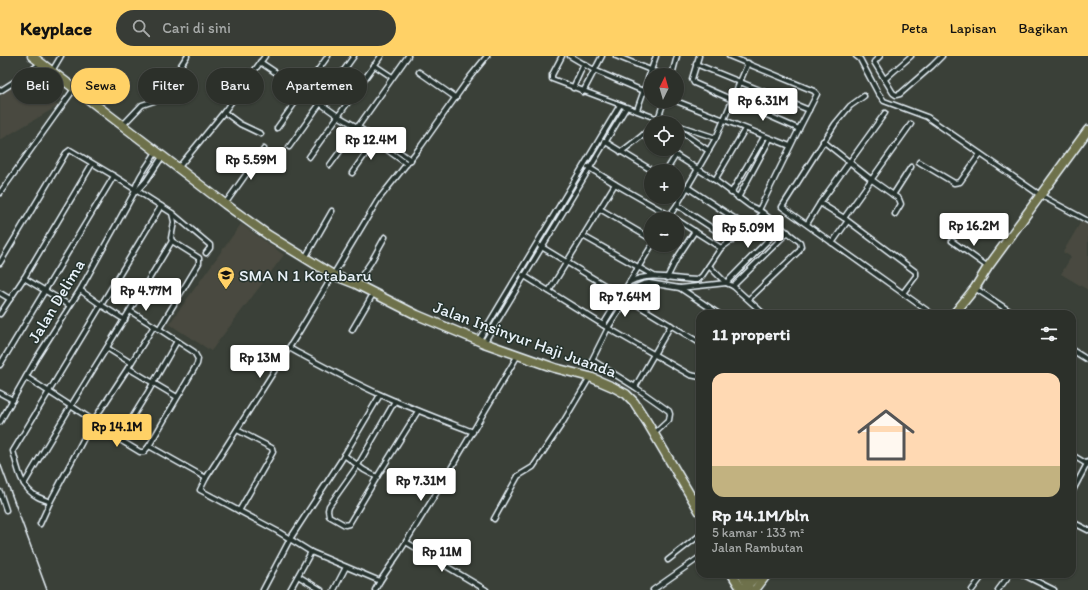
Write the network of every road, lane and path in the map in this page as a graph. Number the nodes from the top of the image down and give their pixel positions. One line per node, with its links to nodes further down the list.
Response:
1 (32, 56): 22 (highway, Jalan Insinyur Haji Juanda)
2 (62, 56): 29 (street)
3 (187, 56): 66 (street)
4 (264, 56): 23 (street)
5 (328, 56): 30 (street)
6 (354, 56): 31 (street)
7 (381, 56): 27 (street)
8 (408, 56): 38 (street)
9 (487, 56): 49 (street)
10 (562, 56): 43 (street)
11 (570, 56): 25 (street)
12 (602, 56): 36 (street)
13 (616, 56): 32 (street)
14 (656, 56): 33 (street)
15 (677, 56): 34 (street)
16 (699, 56): 26 (street)
17 (729, 56): 24 (street)
18 (856, 56): 89 (street)
19 (880, 56): 39 (street)
20 (911, 56): 39 (street)
21 (942, 56): 39 (street)
22 (41, 62): 28 (highway, Jalan Insinyur Haji Juanda); 44 (street)
23 (260, 62): 35 (street); 60 (street)
24 (748, 63): 41 (street); 59 (street)
25 (584, 64): 36 (street); 43 (street)
26 (696, 64): 41 (street); 50 (street)
27 (374, 65): 38 (street); 62 (street)
28 (48, 68)
29 (54, 68)
30 (319, 68)
31 (345, 68)
32 (645, 68)
33 (653, 68)
34 (674, 68)
35 (272, 70)
36 (594, 70): 45 (street); 46 (street)
37 (419, 72): 49 (street)
38 (392, 77): 68 (street)
39 (885, 79)
40 (63, 80): 42 (highway, Jalan Insinyur Haji Juanda)
41 (741, 81): 50 (street); 59 (street)
42 (71, 87)
43 (573, 88): 46 (street)
44 (0, 91)
45 (643, 91): 58 (street)
46 (583, 92): 56 (street)
47 (71, 93): 111 (street)
48 (864, 96): 81 (street)
49 (456, 98): 92 (street)
50 (733, 101): 64 (street); 71 (street)
51 (93, 104): 66 (highway, Jalan Insinyur Haji Juanda)
52 (294, 104): 67 (street)
53 (319, 104): 84 (street)
54 (321, 104): 62 (street)
55 (684, 104): 64 (street)
56 (620, 105): 57 (street); 79 (street)
57 (626, 108): 58 (street); 82 (street)
58 (637, 110): 63 (street)
59 (809, 110): 71 (street)
60 (224, 112): 73 (street); 102 (street)
61 (885, 113): 93 (street)
62 (338, 116): 68 (street); 91 (street)
63 (647, 116)
64 (725, 120): 70 (street); 77 (street)
65 (911, 124): 107 (street)
66 (122, 126): 88 (highway, Jalan Insinyur Haji Juanda)
67 (277, 128)
68 (357, 128): 78 (street); 98 (street)
69 (684, 128): 77 (street)
70 (746, 129): 76 (street); 106 (street)
71 (799, 129): 83 (street)
72 (1088, 130): 114 (highway)
73 (261, 134)
74 (684, 134): 86 (street)
75 (643, 135): 87 (street)
76 (764, 137): 80 (street); 112 (street)
77 (716, 138): 86 (street)
78 (377, 139): 92 (street); 96 (street); 104 (street)
79 (600, 139): 82 (street); 97 (street)
80 (770, 140): 83 (street); 115 (street)
81 (823, 141): 93 (street); 133 (street)
82 (605, 142): 87 (street); 101 (street)
83 (790, 146): 123 (street)
84 (289, 148)
85 (264, 149): 118 (street)
86 (709, 150): 103 (street)
87 (621, 152): 99 (street)
88 (159, 154): 102 (highway, Jalan Insinyur Haji Juanda); 110 (street, Jalan Delima); 110 (street, Jalan Delima)
89 (980, 154): 94 (street); 114 (street)
90 (678, 156): 103 (street)
91 (308, 157)
92 (411, 160): 96 (street)
93 (850, 162): 107 (street); 117 (street)
94 (919, 162)
95 (92, 164): 105 (street); 152 (street); 160 (street)
96 (407, 164): 157 (street)
97 (585, 164): 101 (street); 145 (street)
98 (330, 166)
99 (644, 166)
100 (911, 166): 113 (street)
101 (589, 167): 108 (street); 146 (street)
102 (178, 168): 118 (highway, Jalan Insinyur Haji Juanda)
103 (698, 169): 106 (street); 109 (street)
104 (352, 173)
105 (114, 176): 110 (street); 168 (street)
106 (714, 180): 112 (street)
107 (872, 180): 113 (street); 130 (street)
108 (614, 184): 116 (street); 122 (street)
109 (687, 187): 120 (street); 135 (street)
110 (136, 191): 121 (street); 169 (street, Jalan Delima)
111 (0, 193)
112 (731, 193): 115 (street)
113 (893, 194): 129 (street)
114 (1040, 195): 131 (street); 154 (highway)
115 (738, 198): 123 (street)
116 (644, 200)
117 (820, 203): 130 (street); 133 (street)
118 (226, 204): 150 (highway, Jalan Insinyur Haji Juanda)
119 (651, 204): 125 (street)
120 (677, 205): 126 (street); 142 (street)
121 (161, 206): 127 (street); 179 (street)
122 (600, 209): 138 (street); 139 (street)
123 (759, 210): 128 (street)
124 (332, 211): 150 (street)
125 (661, 212)
126 (672, 212)
127 (172, 213): 141 (street); 149 (street)
128 (763, 213): 134 (street); 135 (street)
129 (895, 214)
130 (845, 220): 144 (street); 172 (street)
131 (1088, 221)
132 (684, 224): 136 (street)
133 (807, 224): 144 (street)
134 (781, 226): 137 (street); 163 (street)
135 (749, 228): 142 (street)
136 (695, 232): 147 (street); 161 (street)
137 (788, 232): 165 (street); 177 (street)
138 (644, 235)
139 (583, 236): 151 (street); 155 (street)
140 (385, 237): 164 (street)
141 (172, 241): 185 (street); 192 (street)
142 (732, 241): 147 (street)
143 (952, 241): 154 (street)
144 (832, 243): 172 (street)
145 (537, 244): 146 (street); 156 (street)
146 (542, 247): 151 (street); 158 (street)
147 (722, 248): 153 (street)
148 (648, 252): 155 (street)
149 (206, 253)
150 (305, 258): 157 (highway, Jalan Insinyur Haji Juanda)
151 (567, 262): 170 (street); 174 (street)
152 (0, 263)
153 (709, 266): 161 (street); 163 (street)
154 (988, 266): 167 (highway)
155 (639, 268): 159 (street); 162 (street)
156 (519, 272): 158 (street); 196 (street)
157 (333, 275): 164 (highway, Jalan Insinyur Haji Juanda); 198 (street)
158 (524, 276): 170 (street); 196 (street)
159 (655, 277): 161 (street); 162 (street)
160 (24, 278): 168 (street); 175 (street)
161 (667, 278)
162 (630, 282): 174 (street)
163 (726, 283): 165 (street); 166 (street)
164 (356, 284): 173 (highway, Jalan Insinyur Haji Juanda)
165 (733, 286): 177 (street)
166 (680, 288): 176 (street); 180 (street)
167 (975, 288): 183 (highway); 184 (street)
168 (45, 290): 178 (street); 204 (street)
169 (80, 290): 178 (street, Jalan Delima); 179 (street)
170 (549, 291): 188 (street)
171 (0, 293): 175 (street)
172 (903, 293): 182 (street)
173 (373, 294): 193 (street); 196 (highway, Jalan Insinyur Haji Juanda)
174 (622, 296): 176 (street); 188 (street)
175 (10, 299): 186 (street)
176 (627, 299): 189 (street); 191 (street)
177 (749, 299): 181 (street)
178 (69, 305): 207 (street, Jalan Delima)
179 (101, 305): 187 (street); 211 (street)
180 (713, 310)
181 (760, 310)
182 (926, 310)
183 (957, 310)
184 (1008, 310)
185 (130, 312): 187 (street); 190 (street)
186 (0, 314)
187 (125, 320): 197 (street)
188 (603, 324): 191 (street)
189 (671, 325): 195 (street); 200 (street)
190 (154, 326): 192 (street); 203 (street)
191 (608, 328): 200 (street); 210 (street)
192 (159, 329): 194 (street)
193 (352, 330)
194 (177, 341): 209 (street); 214 (street)
195 (696, 341)
196 (481, 342): 201 (highway, Jalan Insinyur Haji Juanda)
197 (107, 348): 203 (street); 217 (street)
198 (289, 348): 213 (street); 221 (street)
199 (1076, 352): 202 (street)
200 (654, 355): 206 (street); 210 (street)
201 (518, 356): 208 (highway, Jalan Insinyur Haji Juanda); 222 (street)
202 (1088, 360)
203 (132, 363): 205 (street)
204 (0, 365)
205 (128, 368): 209 (street); 220 (street)
206 (696, 376)
207 (26, 377): 211 (street); 215 (street, Jalan Delima)
208 (590, 377): 223 (highway, Jalan Insinyur Haji Juanda); 239 (street)
209 (153, 383): 214 (street); 224 (street)
210 (635, 387): 223 (street)
211 (48, 392): 217 (street); 232 (street)
212 (0, 393): 215 (street)
213 (380, 395): 216 (street); 226 (street)
214 (177, 397): 225 (street)
215 (13, 400): 219 (street, Jalan Delima)
216 (395, 401): 218 (street); 229 (street)
217 (71, 405): 220 (street); 232 (street)
218 (418, 411): 222 (street); 230 (street)
219 (0, 422)
220 (93, 422): 224 (street); 235 (street)
221 (237, 430): 231 (street); 238 (street)
222 (473, 432): 245 (street)
223 (654, 434): 236 (highway, Jalan Insinyur Haji Juanda)
224 (119, 438): 225 (street)
225 (149, 446): 231 (street)
226 (344, 455): 229 (street); 244 (street)
227 (1076, 457): 228 (street)
228 (1087, 463): 233 (street)
229 (358, 465): 230 (street); 230 (street)
230 (377, 477)
231 (206, 478): 238 (street)
232 (24, 484): 235 (street)
233 (1076, 484)
234 (0, 492): 237 (street)
235 (50, 502): 240 (street)
236 (696, 504)
237 (6, 510)
238 (239, 511): 244 (street)
239 (494, 519)
240 (40, 524)
241 (1076, 524): 242 (street)
242 (1088, 530)
243 (696, 538): 247 (street)
244 (290, 539): 246 (street); 261 (street)
245 (406, 542): 259 (street); 266 (street)
246 (311, 552): 249 (street); 250 (street)
247 (668, 560)
248 (696, 560): 267 (street)
249 (346, 568): 259 (street); 264 (street)
250 (298, 576): 262 (street); 263 (street)
251 (735, 578): 260 (highway)
252 (743, 578): 260 (highway)
253 (758, 578): 260 (highway)
254 (761, 578): 268 (highway)
255 (762, 578): 269 (highway)
256 (981, 578): 270 (street)
257 (1007, 578): 271 (street)
258 (1030, 578): 272 (street)
259 (380, 581): 265 (street)
260 (745, 589)
261 (263, 590)
262 (290, 590)
263 (321, 590)
264 (334, 590)
265 (375, 590)
266 (486, 590)
267 (653, 590)
268 (755, 590)
269 (763, 590)
270 (972, 590)
271 (998, 590)
272 (1054, 590)

